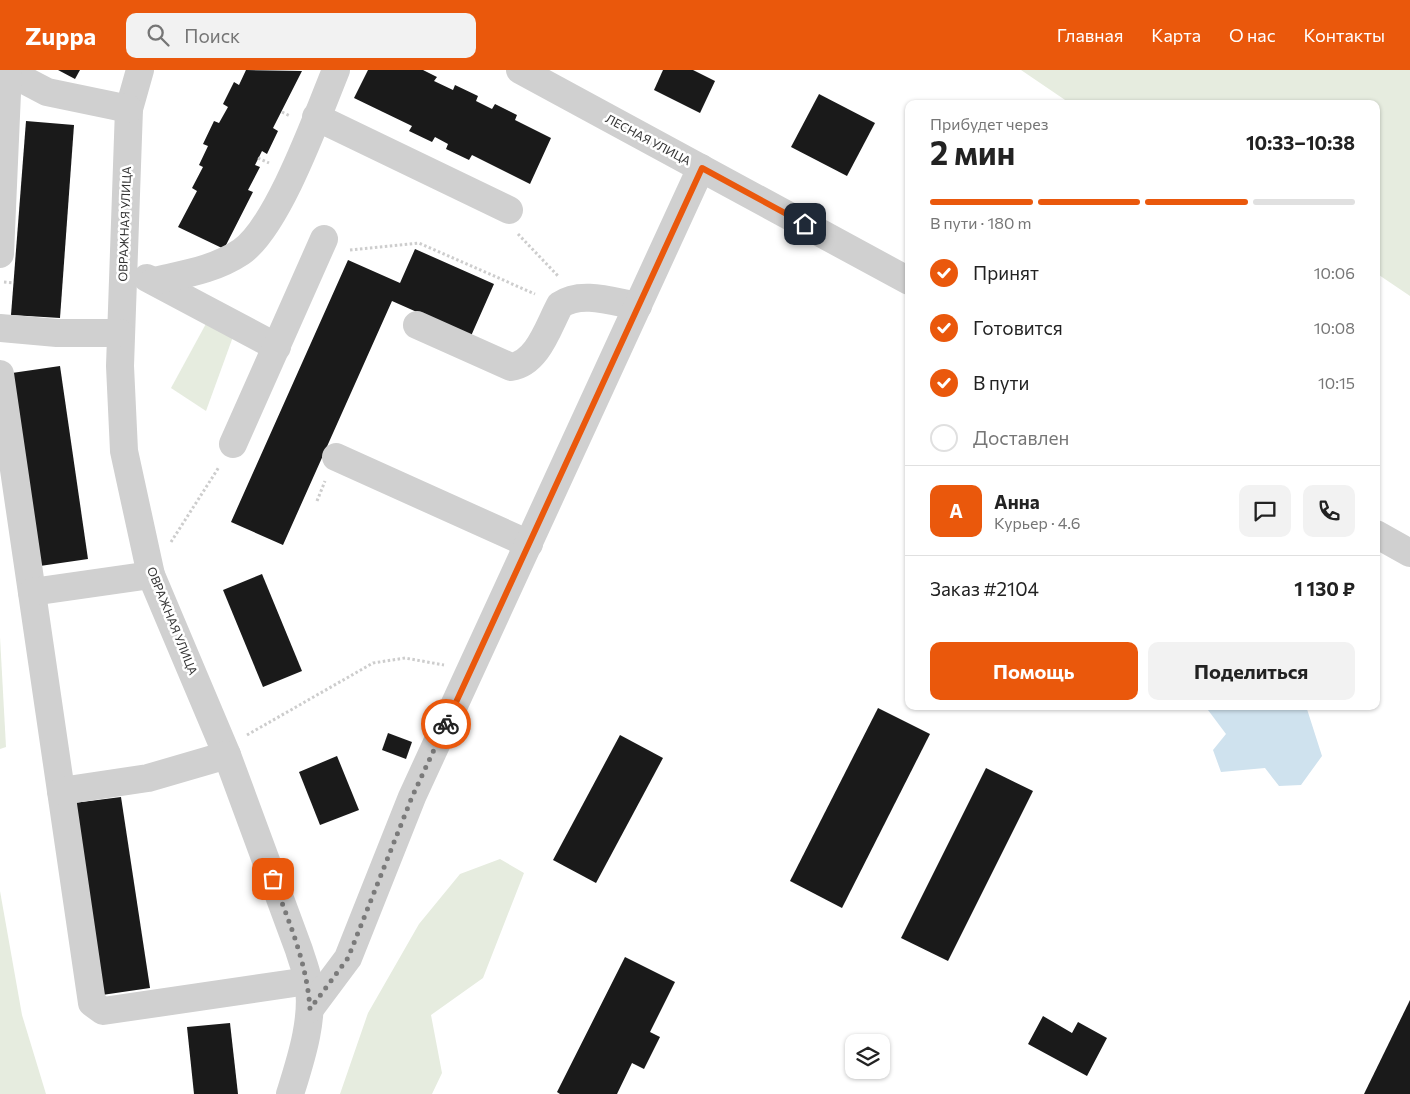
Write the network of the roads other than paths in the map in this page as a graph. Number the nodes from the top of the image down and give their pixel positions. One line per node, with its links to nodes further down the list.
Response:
1 (140, 70): 5 (street, ОВРАЖНАЯ УЛИЦА)
2 (336, 70): 6 (street)
3 (520, 70): 7 (street, ЛЕСНАЯ УЛИЦА)
4 (9, 71): 5 (street); 10 (street)
5 (129, 109): 11 (street, ОВРАЖНАЯ УЛИЦА)
6 (316, 117): 8 (street); 13 (street)
7 (702, 168): 12 (street, ЛЕСНАЯ УЛИЦА); 14 (street)
8 (509, 210)
9 (333, 245): 18 (street)
10 (0, 254)
11 (124, 265): 13 (street); 17 (street, ОВРАЖНАЯ УЛИЦА)
12 (905, 279)
13 (154, 281): 18 (street)
14 (638, 306): 15 (street); 23 (street)
15 (417, 325)
16 (0, 328): 17 (street)
17 (120, 333): 25 (street, ОВРАЖНАЯ УЛИЦА)
18 (277, 347): 20 (street)
19 (0, 374): 26 (street)
20 (233, 444)
21 (336, 457): 23 (street)
22 (1380, 536): 24 (street)
23 (529, 544): 30 (street)
24 (1410, 553)
25 (151, 574): 26 (street); 27 (street, ОВРАЖНАЯ УЛИЦА)
26 (32, 592): 28 (street)
27 (227, 755): 28 (street); 29 (street, ОВРАЖНАЯ УЛИЦА)
28 (61, 791): 29 (street)
29 (308, 981): 30 (street, ОВРАЖНАЯ УЛИЦА)
30 (310, 1009): 31 (street, ОВРАЖНАЯ УЛИЦА)
31 (290, 1094)

